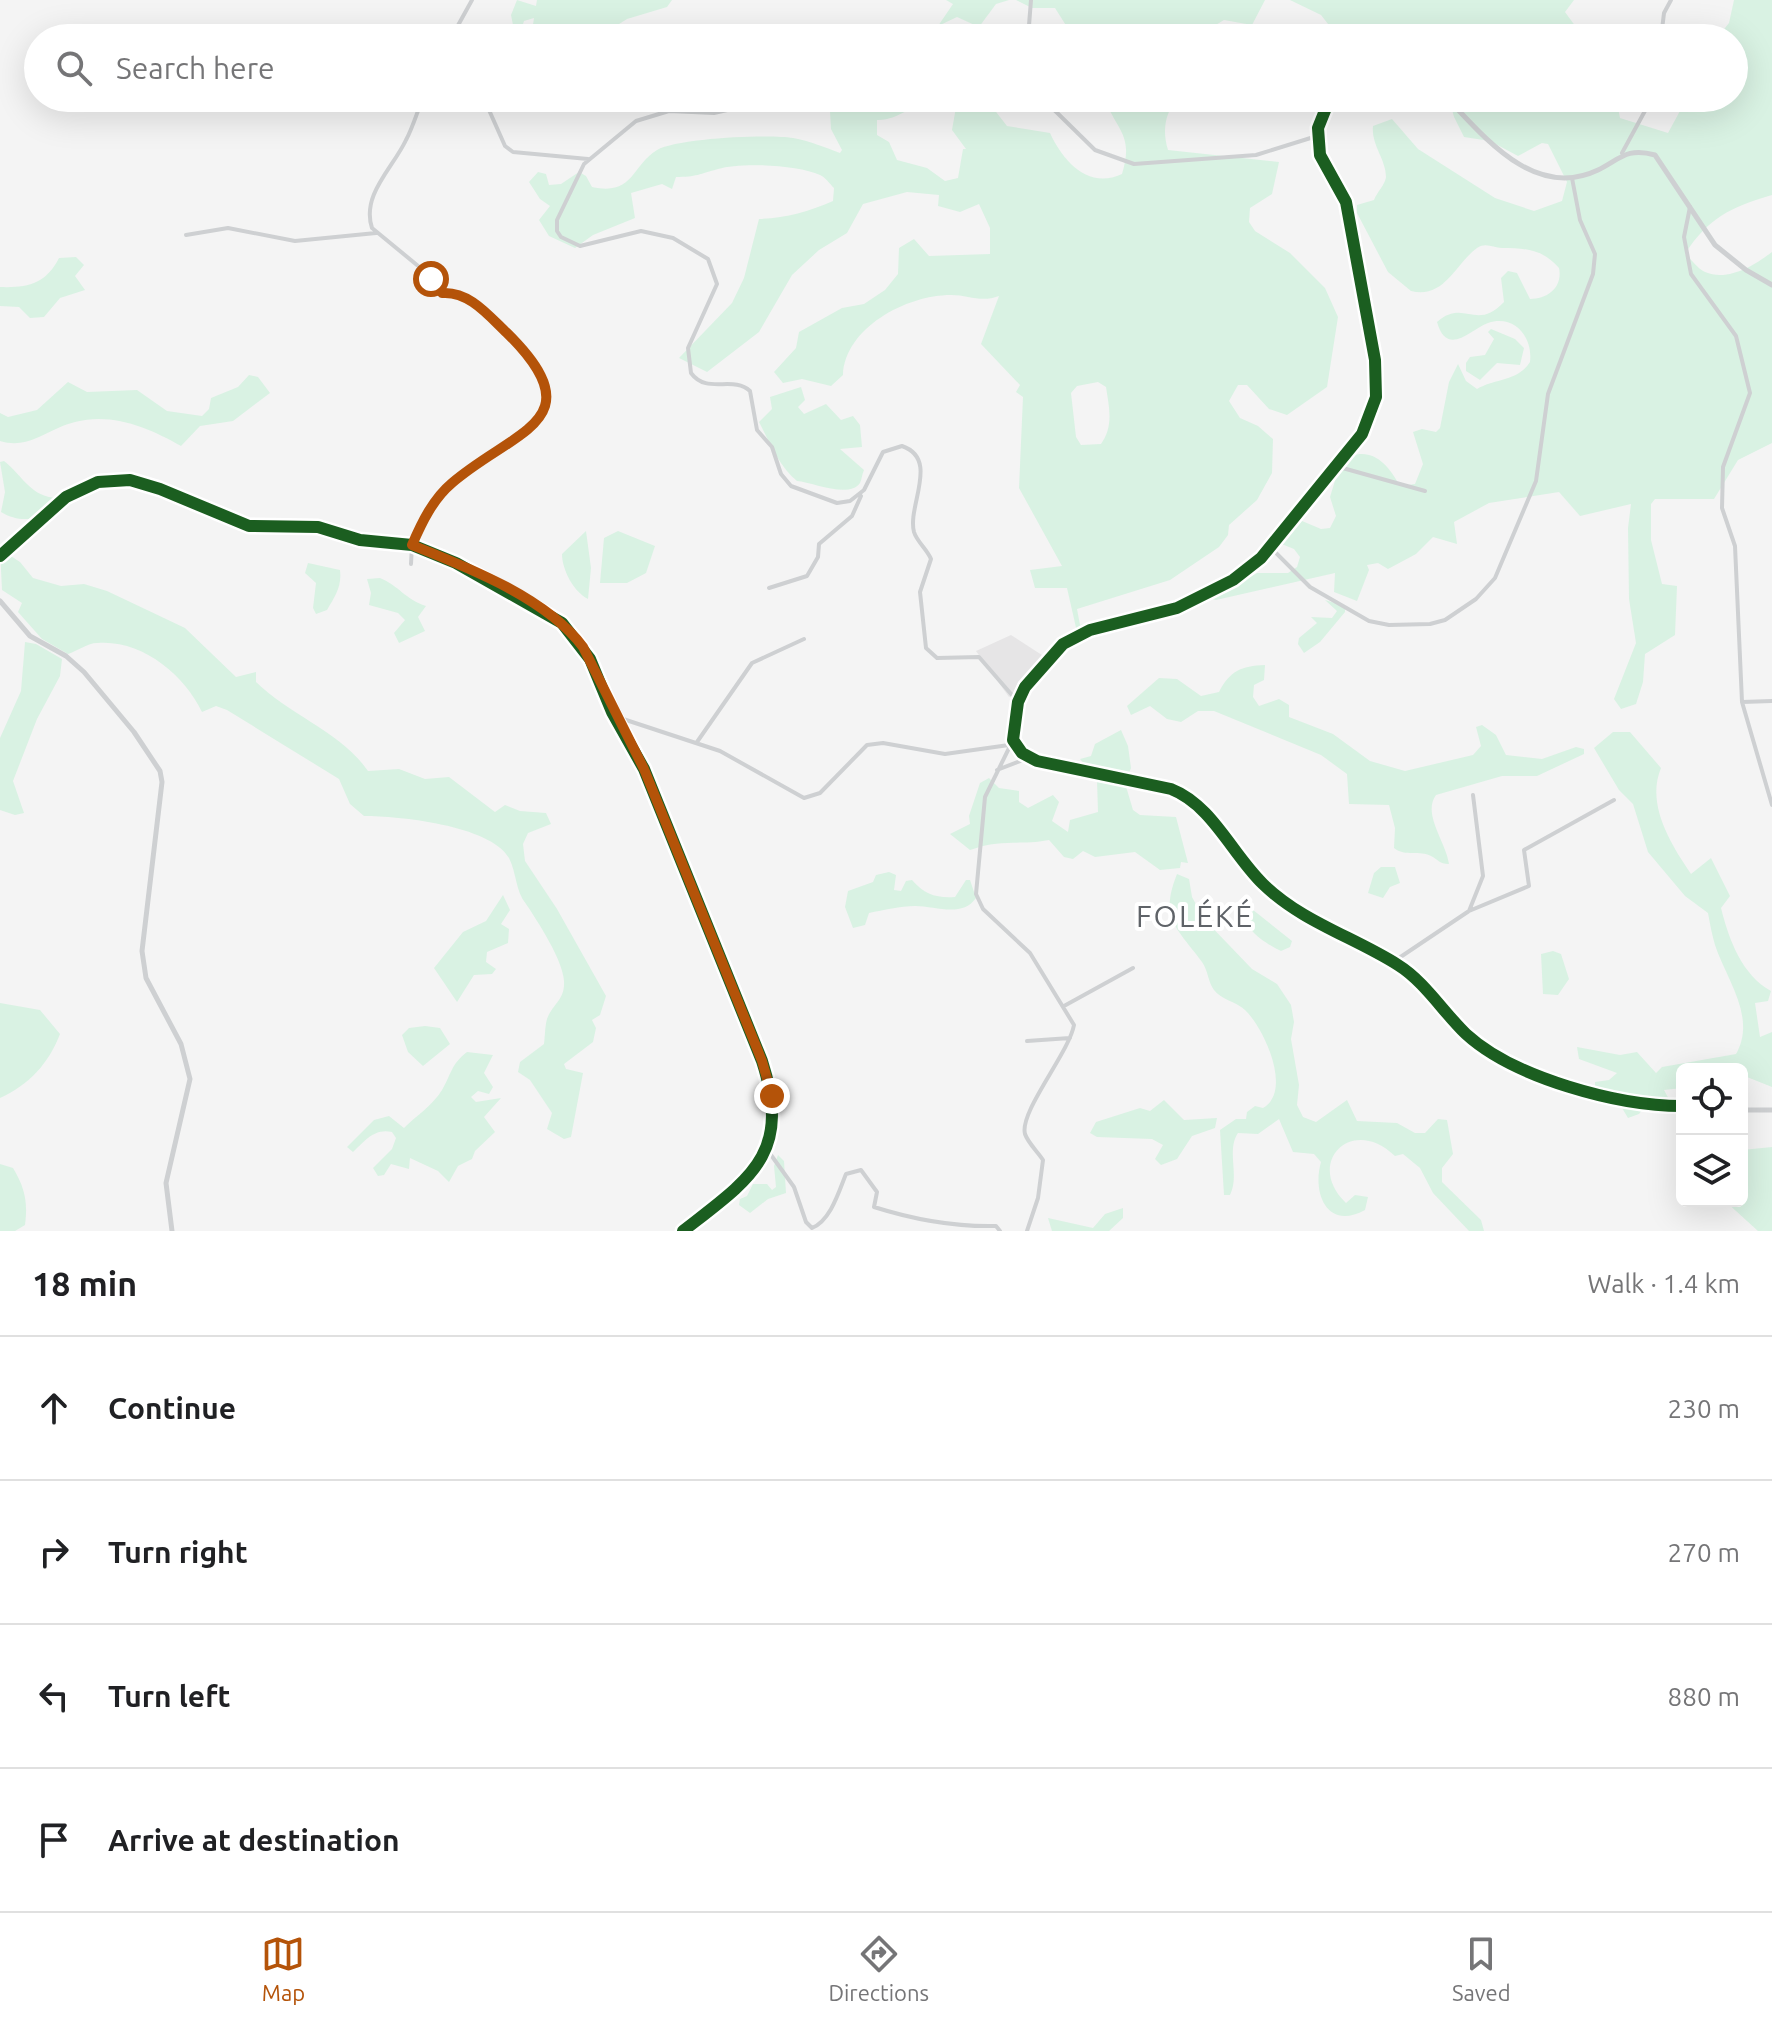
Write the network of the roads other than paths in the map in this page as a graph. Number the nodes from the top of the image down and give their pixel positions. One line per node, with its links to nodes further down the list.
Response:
1 (472, 0): 4 (street)
2 (1031, 0): 5 (street)
3 (1671, 0): 6 (street)
4 (459, 24)
5 (1029, 24)
6 (1663, 24)
7 (418, 112): 21 (street)
8 (490, 112): 16 (street)
9 (666, 112): 17 (street)
10 (1056, 112): 14 (street)
11 (1322, 112): 14 (street)
12 (1461, 112): 19 (street)
13 (1644, 112): 15 (street)
14 (1317, 136): 24 (street)
15 (1622, 153): 19 (street); 20 (street)
16 (573, 159): 17 (street); 18 (street)
17 (588, 159): 18 (street)
18 (580, 170): 25 (street)
19 (1572, 178): 28 (street)
20 (1690, 205): 23 (street); 36 (street)
21 (376, 233): 22 (street); 27 (street)
22 (186, 235)
23 (1772, 285)
24 (1339, 467): 26 (street); 28 (street)
25 (864, 490): 31 (street); 35 (street)
26 (1425, 491)
27 (412, 545): 29 (street); 30 (street); 37 (street)
28 (1270, 547): 35 (street)
29 (0, 556)
30 (411, 564)
31 (769, 588)
32 (0, 601): 55 (street)
33 (804, 639): 38 (street)
34 (1772, 701): 36 (street)
35 (1018, 702): 39 (street)
36 (1742, 702): 44 (street)
37 (615, 716): 38 (street); 54 (street)
38 (697, 742): 39 (street)
39 (1011, 743): 40 (street); 41 (street)
40 (1028, 758): 41 (street); 46 (street)
41 (995, 771): 48 (street)
42 (1473, 795): 45 (street)
43 (1614, 800): 45 (street)
44 (1772, 805)
45 (1469, 911): 46 (street)
46 (1393, 962): 51 (street)
47 (1133, 968): 48 (street)
48 (1064, 1006): 49 (street)
49 (1070, 1038): 50 (street); 58 (street)
50 (1027, 1041)
51 (1676, 1105)
52 (1748, 1110): 53 (street)
53 (1772, 1110)
54 (766, 1148): 56 (street); 57 (street)
55 (172, 1231)
56 (683, 1231)
57 (1000, 1231)
58 (1027, 1231)

